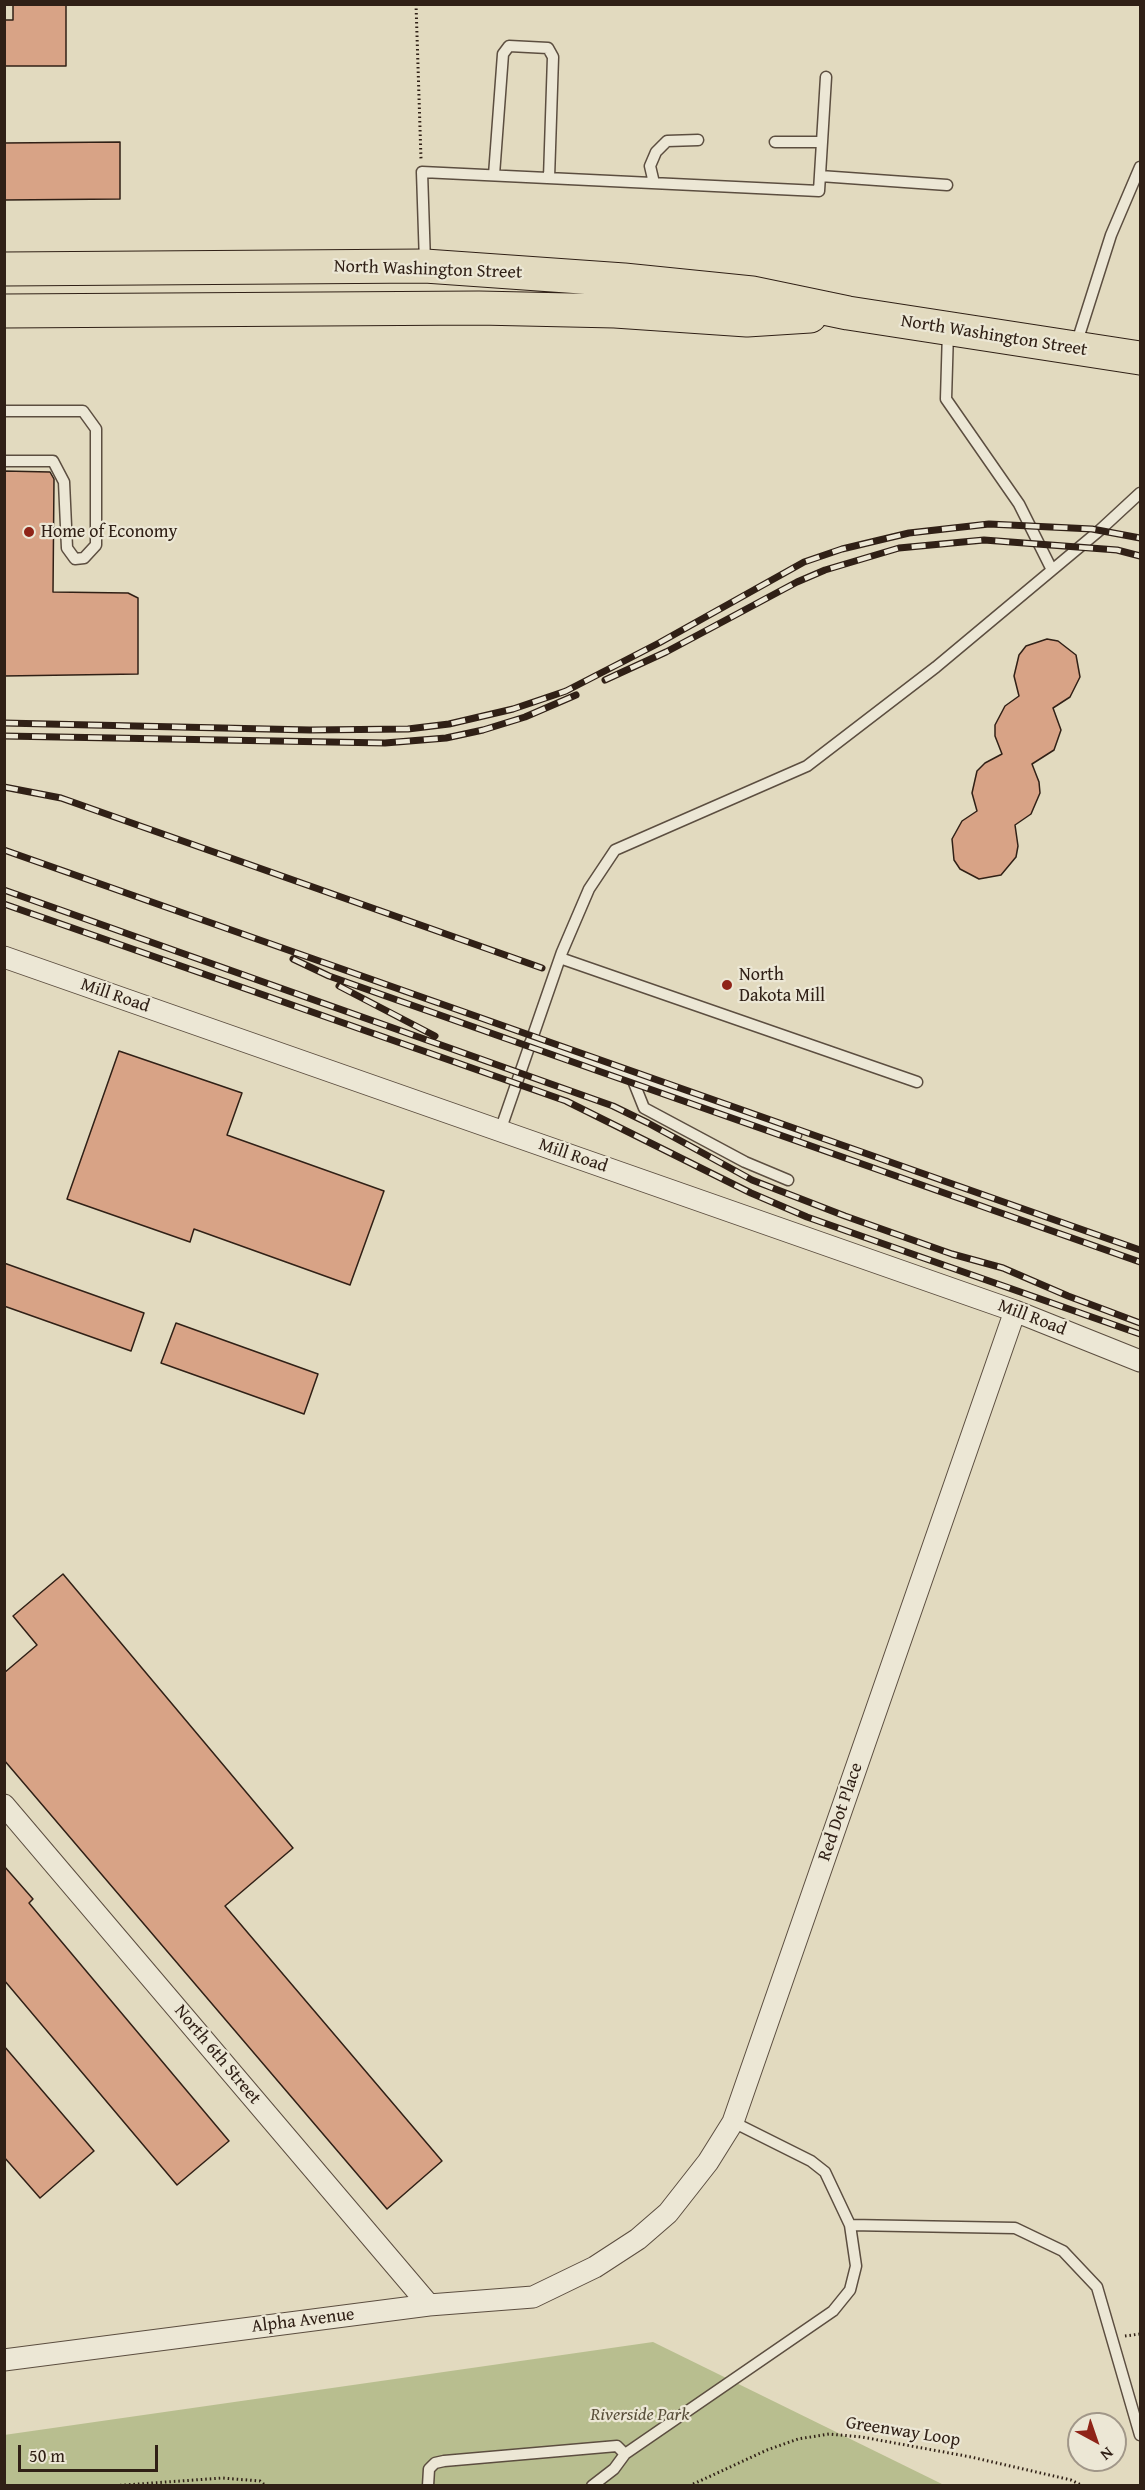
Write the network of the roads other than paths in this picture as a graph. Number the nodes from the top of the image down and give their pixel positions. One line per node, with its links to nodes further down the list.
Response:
1 (825, 77): 4 (lane)
2 (698, 140): 9 (lane)
3 (775, 142): 4 (lane)
4 (822, 142): 7 (lane)
5 (1140, 167): 20 (lane)
6 (494, 175): 8 (lane); 8 (lane); 11 (lane)
7 (820, 176): 9 (lane); 10 (lane)
8 (549, 178): 9 (lane)
9 (654, 183)
10 (947, 185)
11 (425, 266): 12 (main road, North Washington Street); 18 (main road, North Washington Street)
12 (231, 267): 14 (main road, North Washington Street); 15 (main road)
13 (4, 269): 14 (main road, North Washington Street)
14 (66, 269): 16 (main road)
15 (231, 309): 16 (main road, North Washington Street); 18 (main road, North Washington Street)
16 (65, 310): 17 (main road, North Washington Street)
17 (4, 311)
18 (848, 314): 19 (main road, North Washington Street)
19 (948, 329): 20 (main road, North Washington Street); 25 (lane)
20 (1075, 348): 21 (main road, North Washington Street)
21 (1140, 358)
22 (4, 411): 23 (lane)
23 (4, 461)
24 (1140, 493): 25 (lane)
25 (1052, 570): 27 (lane)
26 (4, 957): 31 (street, Mill Road)
27 (560, 958): 28 (lane); 30 (lane)
28 (530, 1043): 29 (lane); 31 (lane)
29 (632, 1078): 32 (lane); 33 (lane)
30 (917, 1082)
31 (500, 1131): 34 (street, Mill Road)
32 (796, 1135)
33 (788, 1180)
34 (1015, 1311): 35 (street, Mill Road); 37 (street, Red Dot Place)
35 (1140, 1360)
36 (4, 1805): 40 (street, North 6th Street)
37 (733, 2122): 38 (lane); 39 (street, Red Dot Place)
38 (850, 2225): 42 (lane); 43 (lane)
39 (595, 2267): 40 (street, Alpha Avenue)
40 (429, 2305): 41 (street, Alpha Avenue)
41 (4, 2360)
42 (1140, 2435)
43 (625, 2454): 44 (lane); 45 (lane)
44 (428, 2486)
45 (592, 2486)

